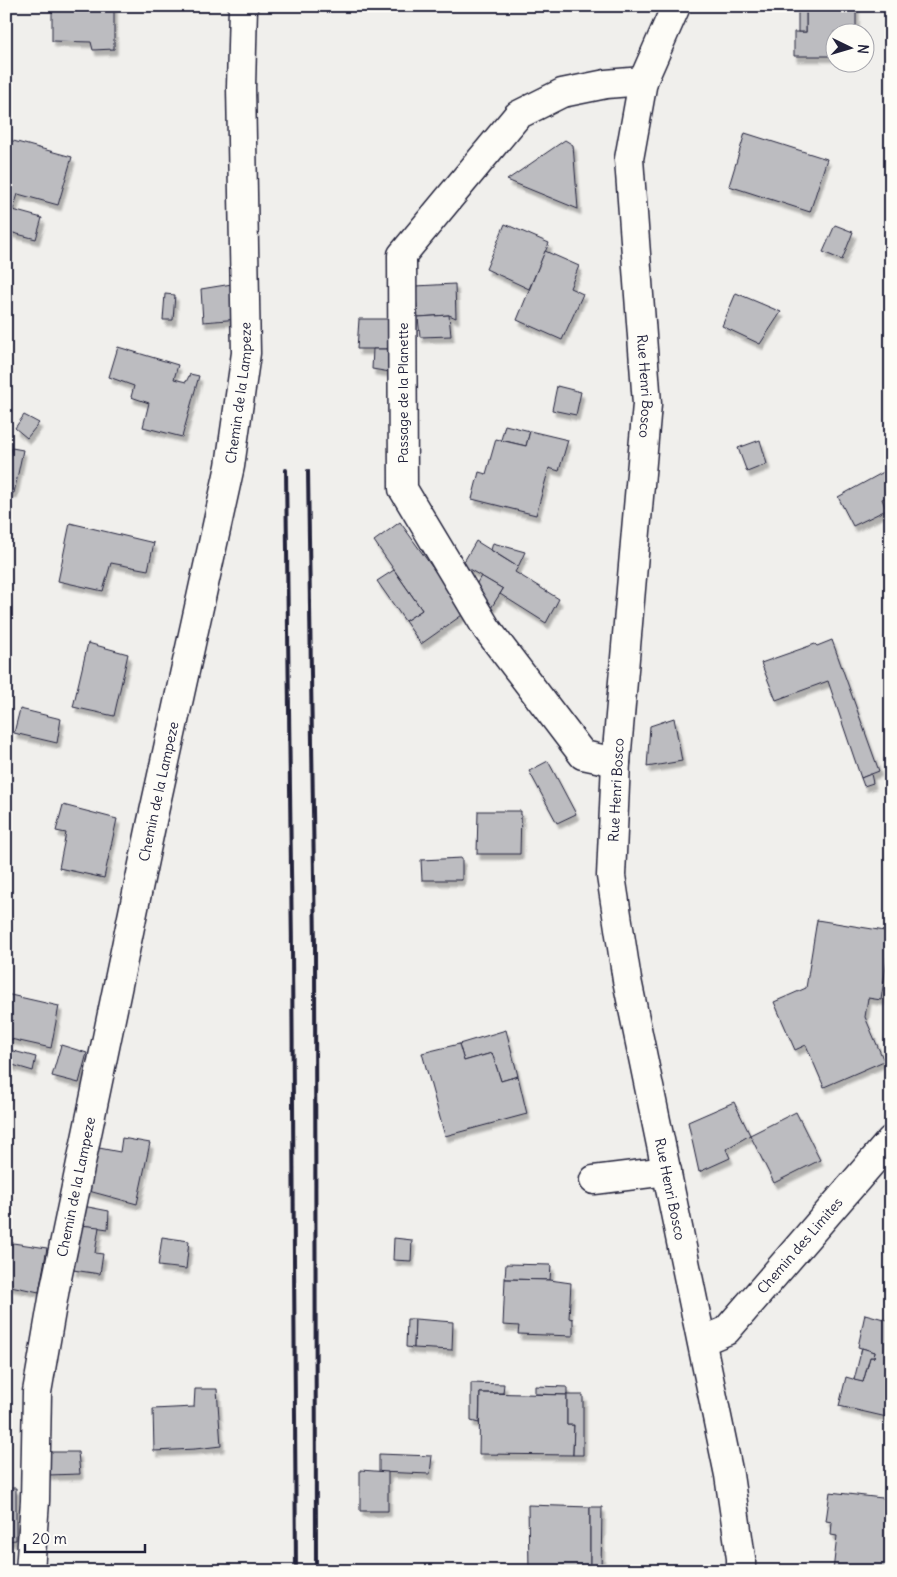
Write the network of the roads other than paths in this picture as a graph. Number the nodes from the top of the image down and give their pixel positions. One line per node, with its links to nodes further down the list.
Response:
1 (243, 6): 9 (street, Chemin de la Lampeze)
2 (676, 6): 3 (street, Rue Henri Bosco)
3 (643, 81): 4 (street, Rue Henri Bosco); 4 (street, Passage de la Planette)
4 (616, 762): 6 (street, Rue Henri Bosco)
5 (891, 1140): 8 (street, Chemin des Limites)
6 (667, 1171): 7 (street); 8 (street, Rue Henri Bosco)
7 (594, 1180)
8 (702, 1341): 10 (street, Rue Henri Bosco)
9 (30, 1571)
10 (741, 1571)

